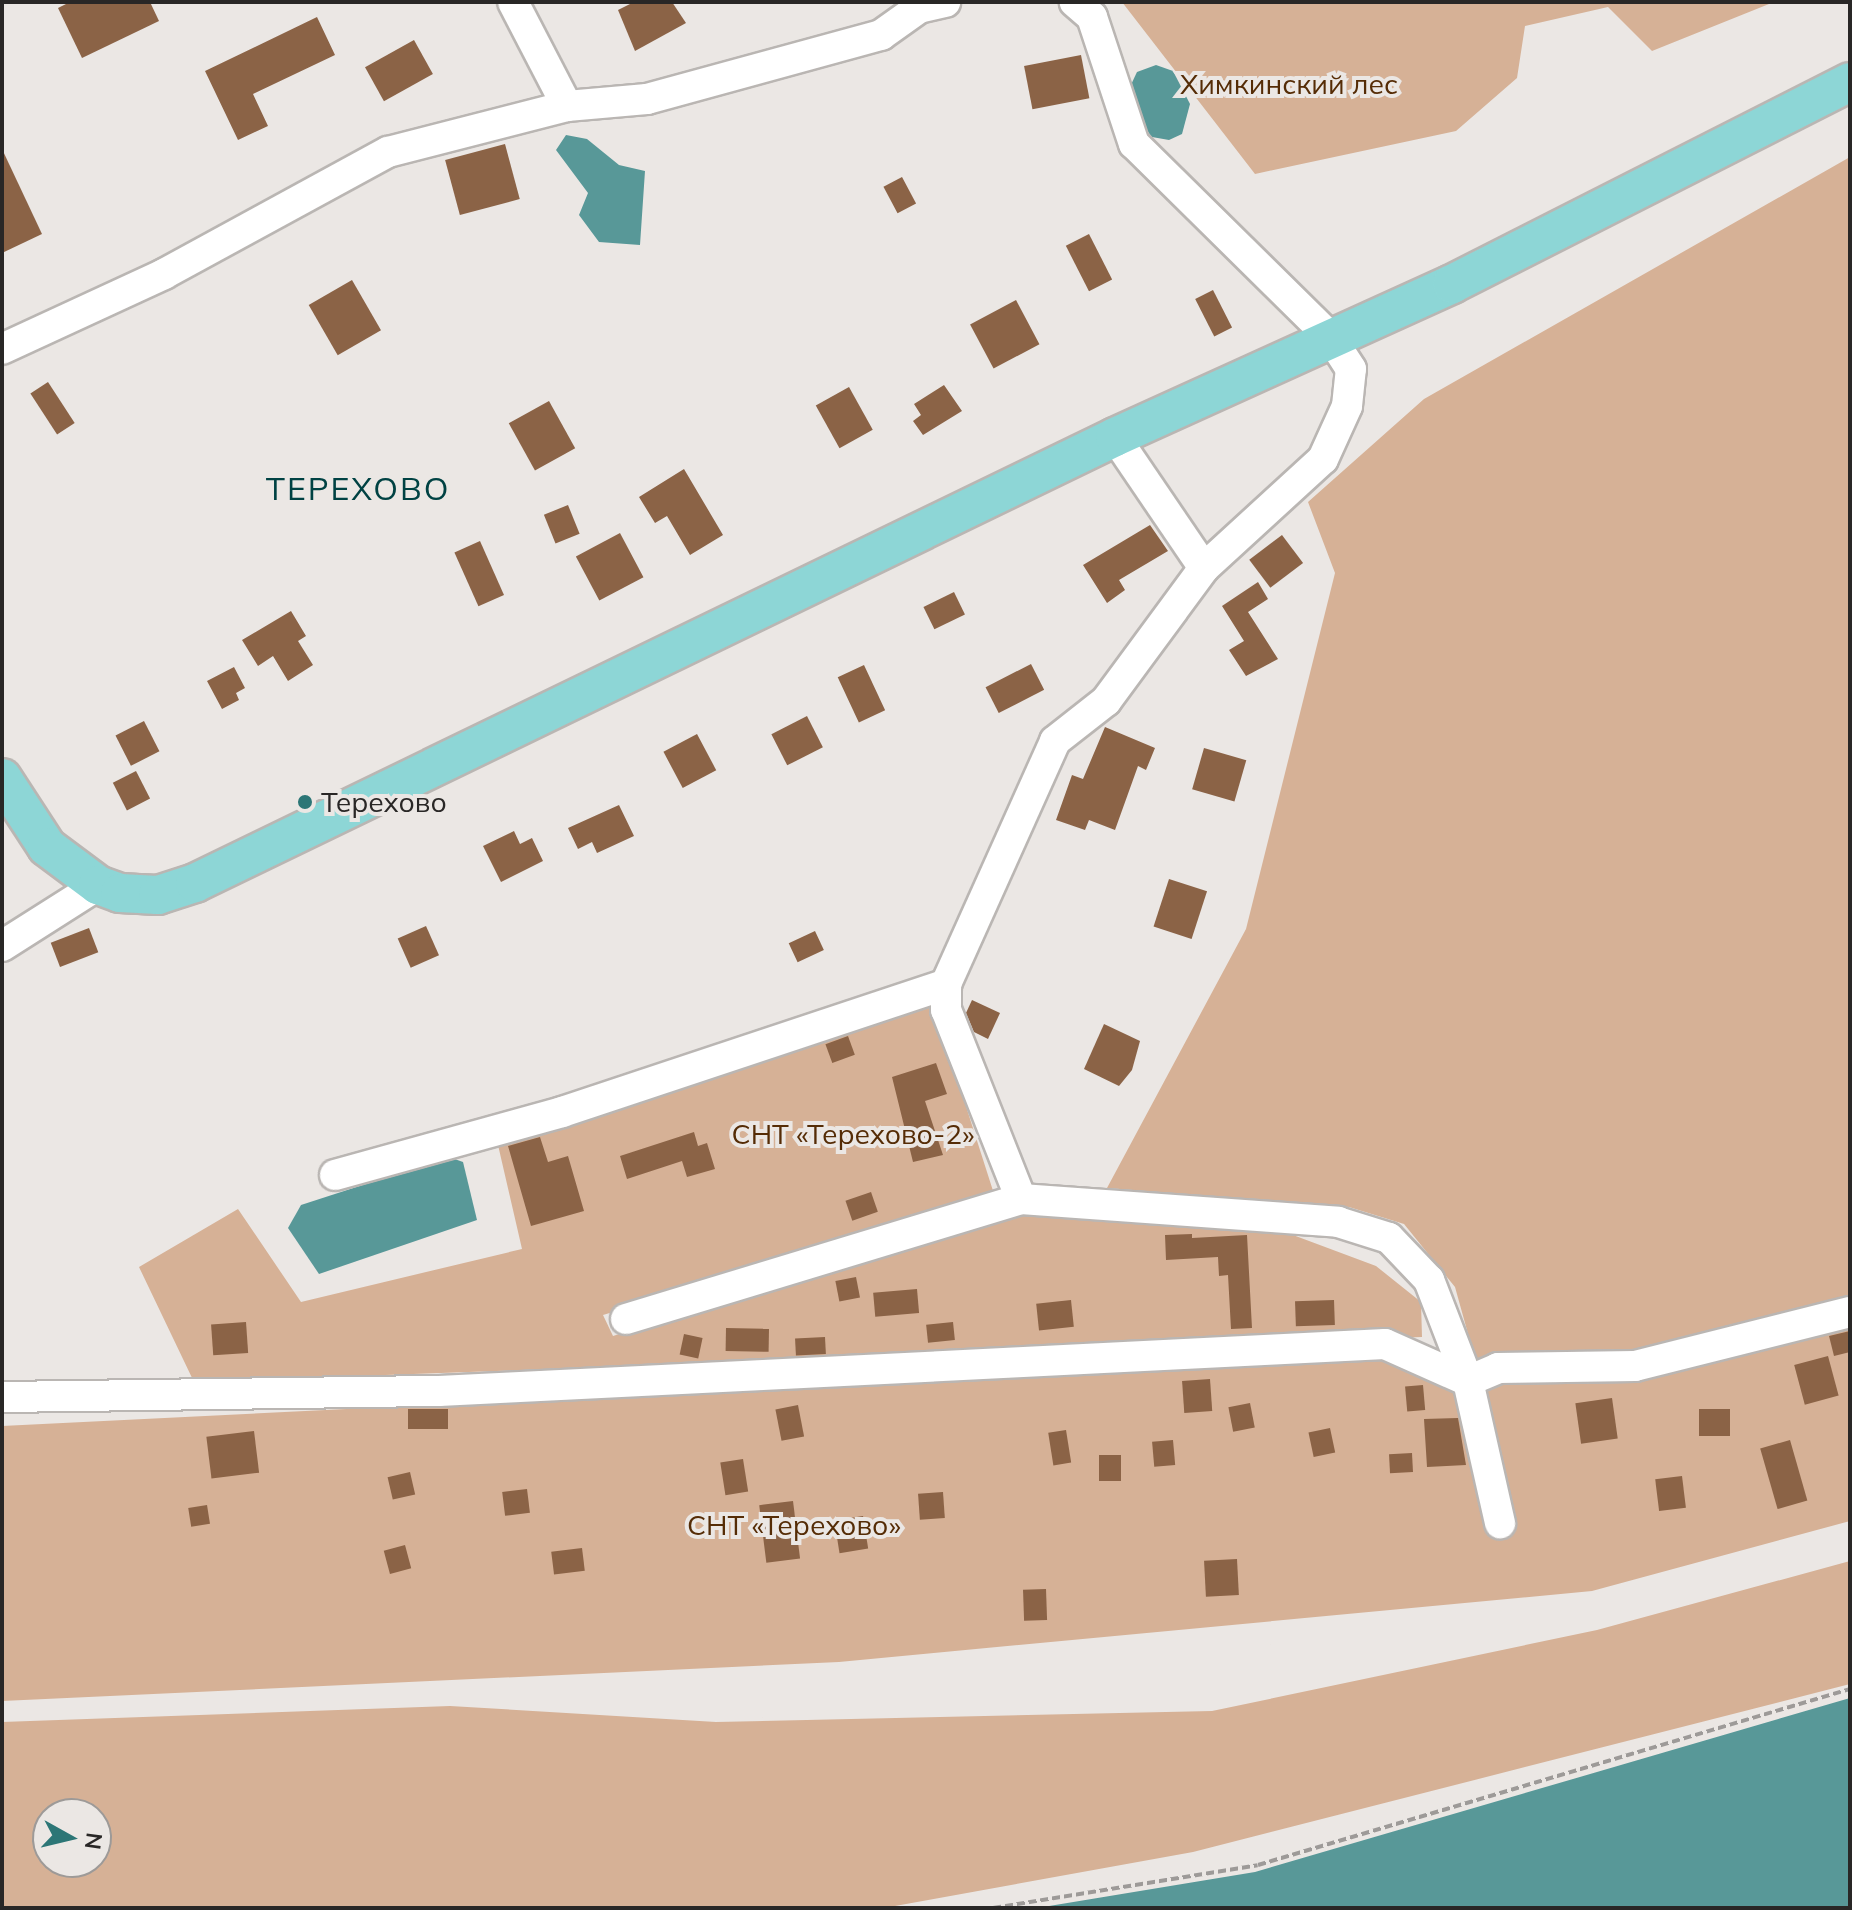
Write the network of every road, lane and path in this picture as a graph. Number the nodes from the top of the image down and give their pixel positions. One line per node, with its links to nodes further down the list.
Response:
1 (513, 2): 5 (street)
2 (1075, 2): 6 (street)
3 (925, 4): 5 (street)
4 (1850, 82): 6 (main road)
5 (567, 106): 7 (street)
6 (1330, 337): 8 (main road); 9 (street)
7 (2, 349)
8 (1115, 437): 9 (street); 11 (main road)
9 (1204, 568): 13 (street)
10 (2, 778): 11 (main road)
11 (98, 885): 12 (street)
12 (2, 946)
13 (946, 984): 14 (street); 15 (street)
14 (335, 1175)
15 (1021, 1199): 17 (street); 18 (street)
16 (1850, 1312): 18 (street)
17 (626, 1319)
18 (1468, 1381): 19 (street); 20 (street)
19 (2, 1397)
20 (1500, 1523)
21 (1850, 1689): 22 (path)
22 (993, 1908)

